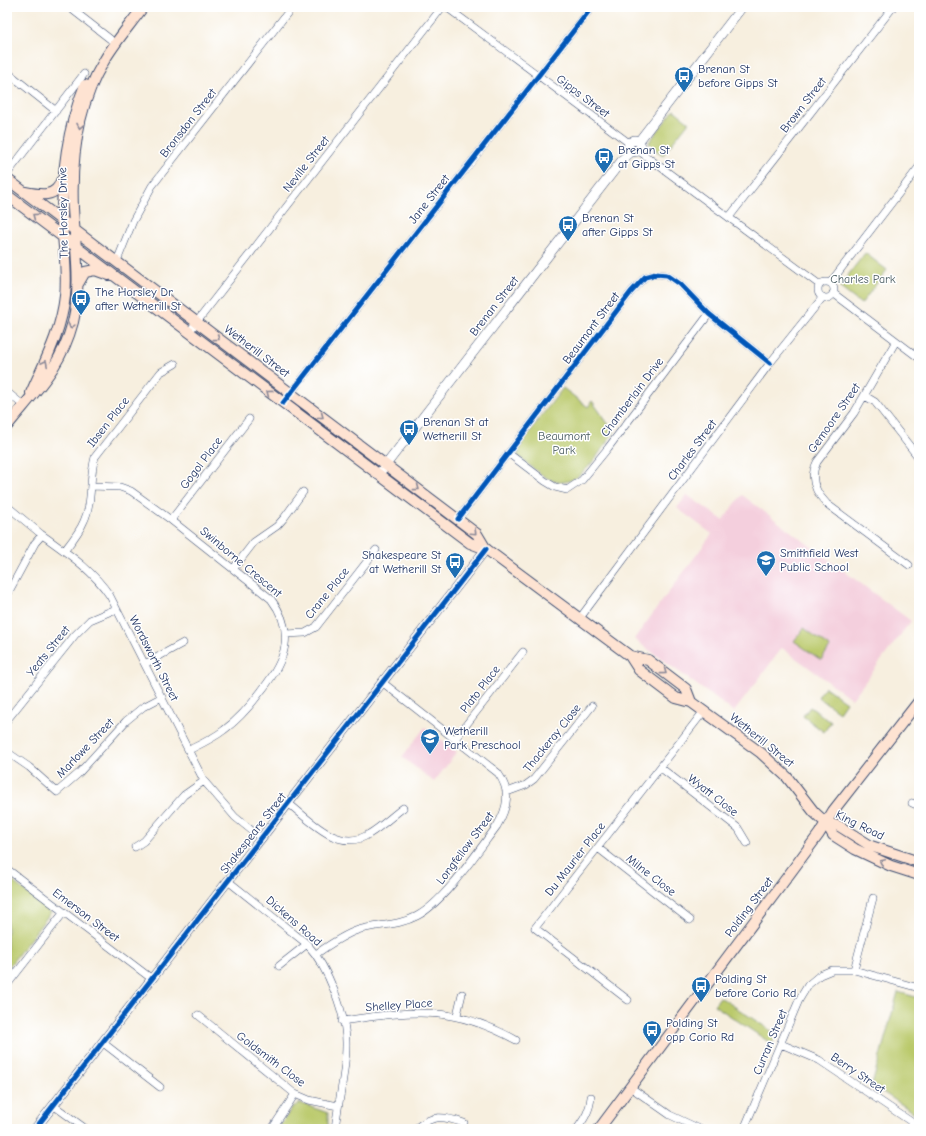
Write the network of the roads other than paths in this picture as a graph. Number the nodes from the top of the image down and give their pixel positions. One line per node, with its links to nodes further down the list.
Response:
1 (69, 7): 10 (street)
2 (135, 7): 10 (main road, The Horsley Drive)
3 (143, 7): 26 (main road, The Horsley Drive, one-way to 26)
4 (292, 7): 29 (street, Bronsdon Street)
5 (592, 7): 13 (street, Jane Street)
6 (742, 7): 15 (street)
7 (893, 7): 24 (street, Brown Street)
8 (439, 8): 9 (street); 37 (street, Neville Street)
9 (450, 8): 13 (street, Gipps Street)
10 (110, 39): 20 (main road, The Horsley Drive)
11 (7, 72): 14 (street)
12 (84, 74): 14 (street)
13 (538, 75): 16 (street, Gipps Street); 44 (street, Jane Street)
14 (56, 111): 19 (street)
15 (639, 141): 16 (street); 17 (street)
16 (629, 143): 17 (street)
17 (635, 152): 24 (street); 52 (street, Brenan Street)
18 (919, 167): 31 (street)
19 (7, 174)
20 (63, 174): 22 (main road); 25 (main road, The Horsley Drive)
21 (7, 179): 22 (main road, Wetherill Street)
22 (23, 192): 25 (main road, Wetherill Street)
23 (7, 195): 27 (main road, Wetherill Street, one-way to 23)
24 (730, 216): 33 (street)
25 (62, 221): 26 (main road, Wetherill Street); 27 (main road, The Horsley Drive)
26 (74, 230): 28 (main road, The Horsley Drive); 29 (main road, Wetherill Street)
27 (63, 237): 28 (main road, Wetherill Street); 46 (main road, The Horsley Drive, one-way to 27)
28 (76, 246): 30 (main road, Wetherill Street); 32 (main road, The Horsley Drive)
29 (117, 261): 37 (main road, Wetherill Street)
30 (120, 280): 32 (main road); 38 (main road, Wetherill Street)
31 (830, 283): 33 (street); 34 (street)
32 (78, 284): 46 (main road, The Horsley Drive, one-way to 46)
33 (820, 285): 35 (street)
34 (833, 293): 35 (street); 39 (street)
35 (823, 296): 41 (street, Charles Street)
36 (709, 314): 41 (street, Beaumont Street); 50 (street, Chamberlain Drive); 50 (street, Beaumont Street)
37 (197, 322): 38 (street, Neville Street); 44 (main road, Wetherill Street, one-way to 44)
38 (189, 332): 47 (main road, Wetherill Street, one-way to 38)
39 (896, 341): 40 (street); 45 (street, Gemoore Street)
40 (919, 358)
41 (770, 363): 67 (street, Charles Street)
42 (175, 364): 54 (street, Ibsen Place)
43 (7, 392): 46 (street)
44 (290, 393): 47 (street, Jane Street); 52 (main road, Wetherill Street, one-way to 52)
45 (865, 396): 51 (street); 63 (street, Gemoore Street)
46 (26, 402): 49 (main road, The Horsley Drive)
47 (283, 403): 53 (main road, Wetherill Street)
48 (249, 419): 58 (street, Gogol Place)
49 (7, 426)
50 (508, 453): 57 (street, Beaumont Street)
51 (919, 458)
52 (386, 465): 53 (street, Brenan Street); 57 (main road, Wetherill Street, one-way to 57)
53 (378, 475): 60 (main road, Wetherill Street)
54 (91, 486): 58 (street, Swinborne Crescent); 61 (street, Ibsen Place)
55 (303, 492): 64 (street)
56 (7, 506): 59 (street, Wordsworth Street)
57 (458, 519): 60 (main road, Wetherill Street, one-way to 60)
58 (171, 520): 64 (street, Swinborne Crescent)
59 (42, 535): 61 (street, Wordsworth Street); 65 (street)
60 (486, 549): 67 (main road, Wetherill Street); 72 (street, Shakespeare Street)
61 (65, 550): 66 (street, Wordsworth Street)
62 (376, 550): 68 (street, Crane Place)
63 (909, 565)
64 (234, 568): 68 (street, Swinborne Crescent)
65 (7, 595)
66 (116, 608): 71 (street, Wordsworth Street); 77 (street, Yeats Street)
67 (580, 618): 76 (main road, Wetherill Street)
68 (286, 634): 79 (street, Swinborne Crescent)
69 (183, 643): 71 (street)
70 (523, 652): 78 (street, Plato Place)
71 (145, 664): 73 (street, Wordsworth Street)
72 (382, 682): 78 (street); 84 (street, Shakespeare Street)
73 (162, 697): 79 (street, Wordsworth Street); 80 (street, Marlowe Street)
74 (918, 704): 86 (main road, Polding Street)
75 (592, 706): 83 (street, Thackeray Close)
76 (704, 711): 81 (street, Du Maurier Place); 86 (main road, Wetherill Street)
77 (7, 720)
78 (455, 739): 83 (street)
79 (189, 750): 82 (street, Wordsworth Street)
80 (7, 752)
81 (661, 768): 88 (street, Wyatt Close); 90 (street, Du Maurier Place)
82 (204, 781): 87 (street, Wordsworth Street); 89 (street)
83 (507, 792): 99 (street, Longfellow Street)
84 (288, 803): 85 (street); 87 (street, Shakespeare Street)
85 (403, 808)
86 (826, 823): 91 (main road, King Road); 93 (main road, King Road, one-way to 86); 114 (main road, Polding Street)
87 (261, 838): 94 (street, Shakespeare Street)
88 (747, 843)
89 (135, 848)
90 (598, 848): 97 (street, Milne Close); 106 (street, Du Maurier Place)
91 (919, 862)
92 (7, 869): 96 (street, Emerson Street)
93 (919, 875)
94 (228, 881): 98 (street, Dickens Road); 102 (street, Shakespeare Street)
95 (873, 898): 101 (street)
96 (64, 912): 102 (street, Emerson Street); 103 (street)
97 (690, 920)
98 (307, 944): 99 (street, Dickens Road); 100 (street)
99 (316, 954): 109 (street, Dickens Road)
100 (279, 966)
101 (854, 970): 104 (street, Curran Street); 112 (street, Curran Street)
102 (152, 979): 111 (street, Shakespeare Street)
103 (7, 985)
104 (919, 988)
105 (462, 994): 108 (street)
106 (628, 1000)
107 (198, 1015): 115 (street, Goldsmith Close)
108 (457, 1016): 109 (street, Shelley Place); 110 (street, Shelley Place)
109 (342, 1021): 118 (street, Dickens Road)
110 (516, 1040)
111 (102, 1042): 113 (street); 117 (street, Shakespeare Street)
112 (781, 1044): 120 (street, Berry Street); 129 (street, Curran Street)
113 (160, 1087)
114 (630, 1087): 121 (street); 128 (main road, Polding Street)
115 (295, 1094): 118 (street, Goldsmith Close); 124 (street)
116 (591, 1097): 127 (street)
117 (54, 1105): 122 (street, Shakespeare Street); 123 (street)
118 (338, 1106): 125 (street, Dickens Road)
119 (464, 1123): 126 (street)
120 (919, 1127)
121 (696, 1128)
122 (35, 1129)
123 (86, 1129)
124 (272, 1129)
125 (335, 1129)
126 (415, 1129)
127 (577, 1129)
128 (599, 1129)
129 (744, 1129)

